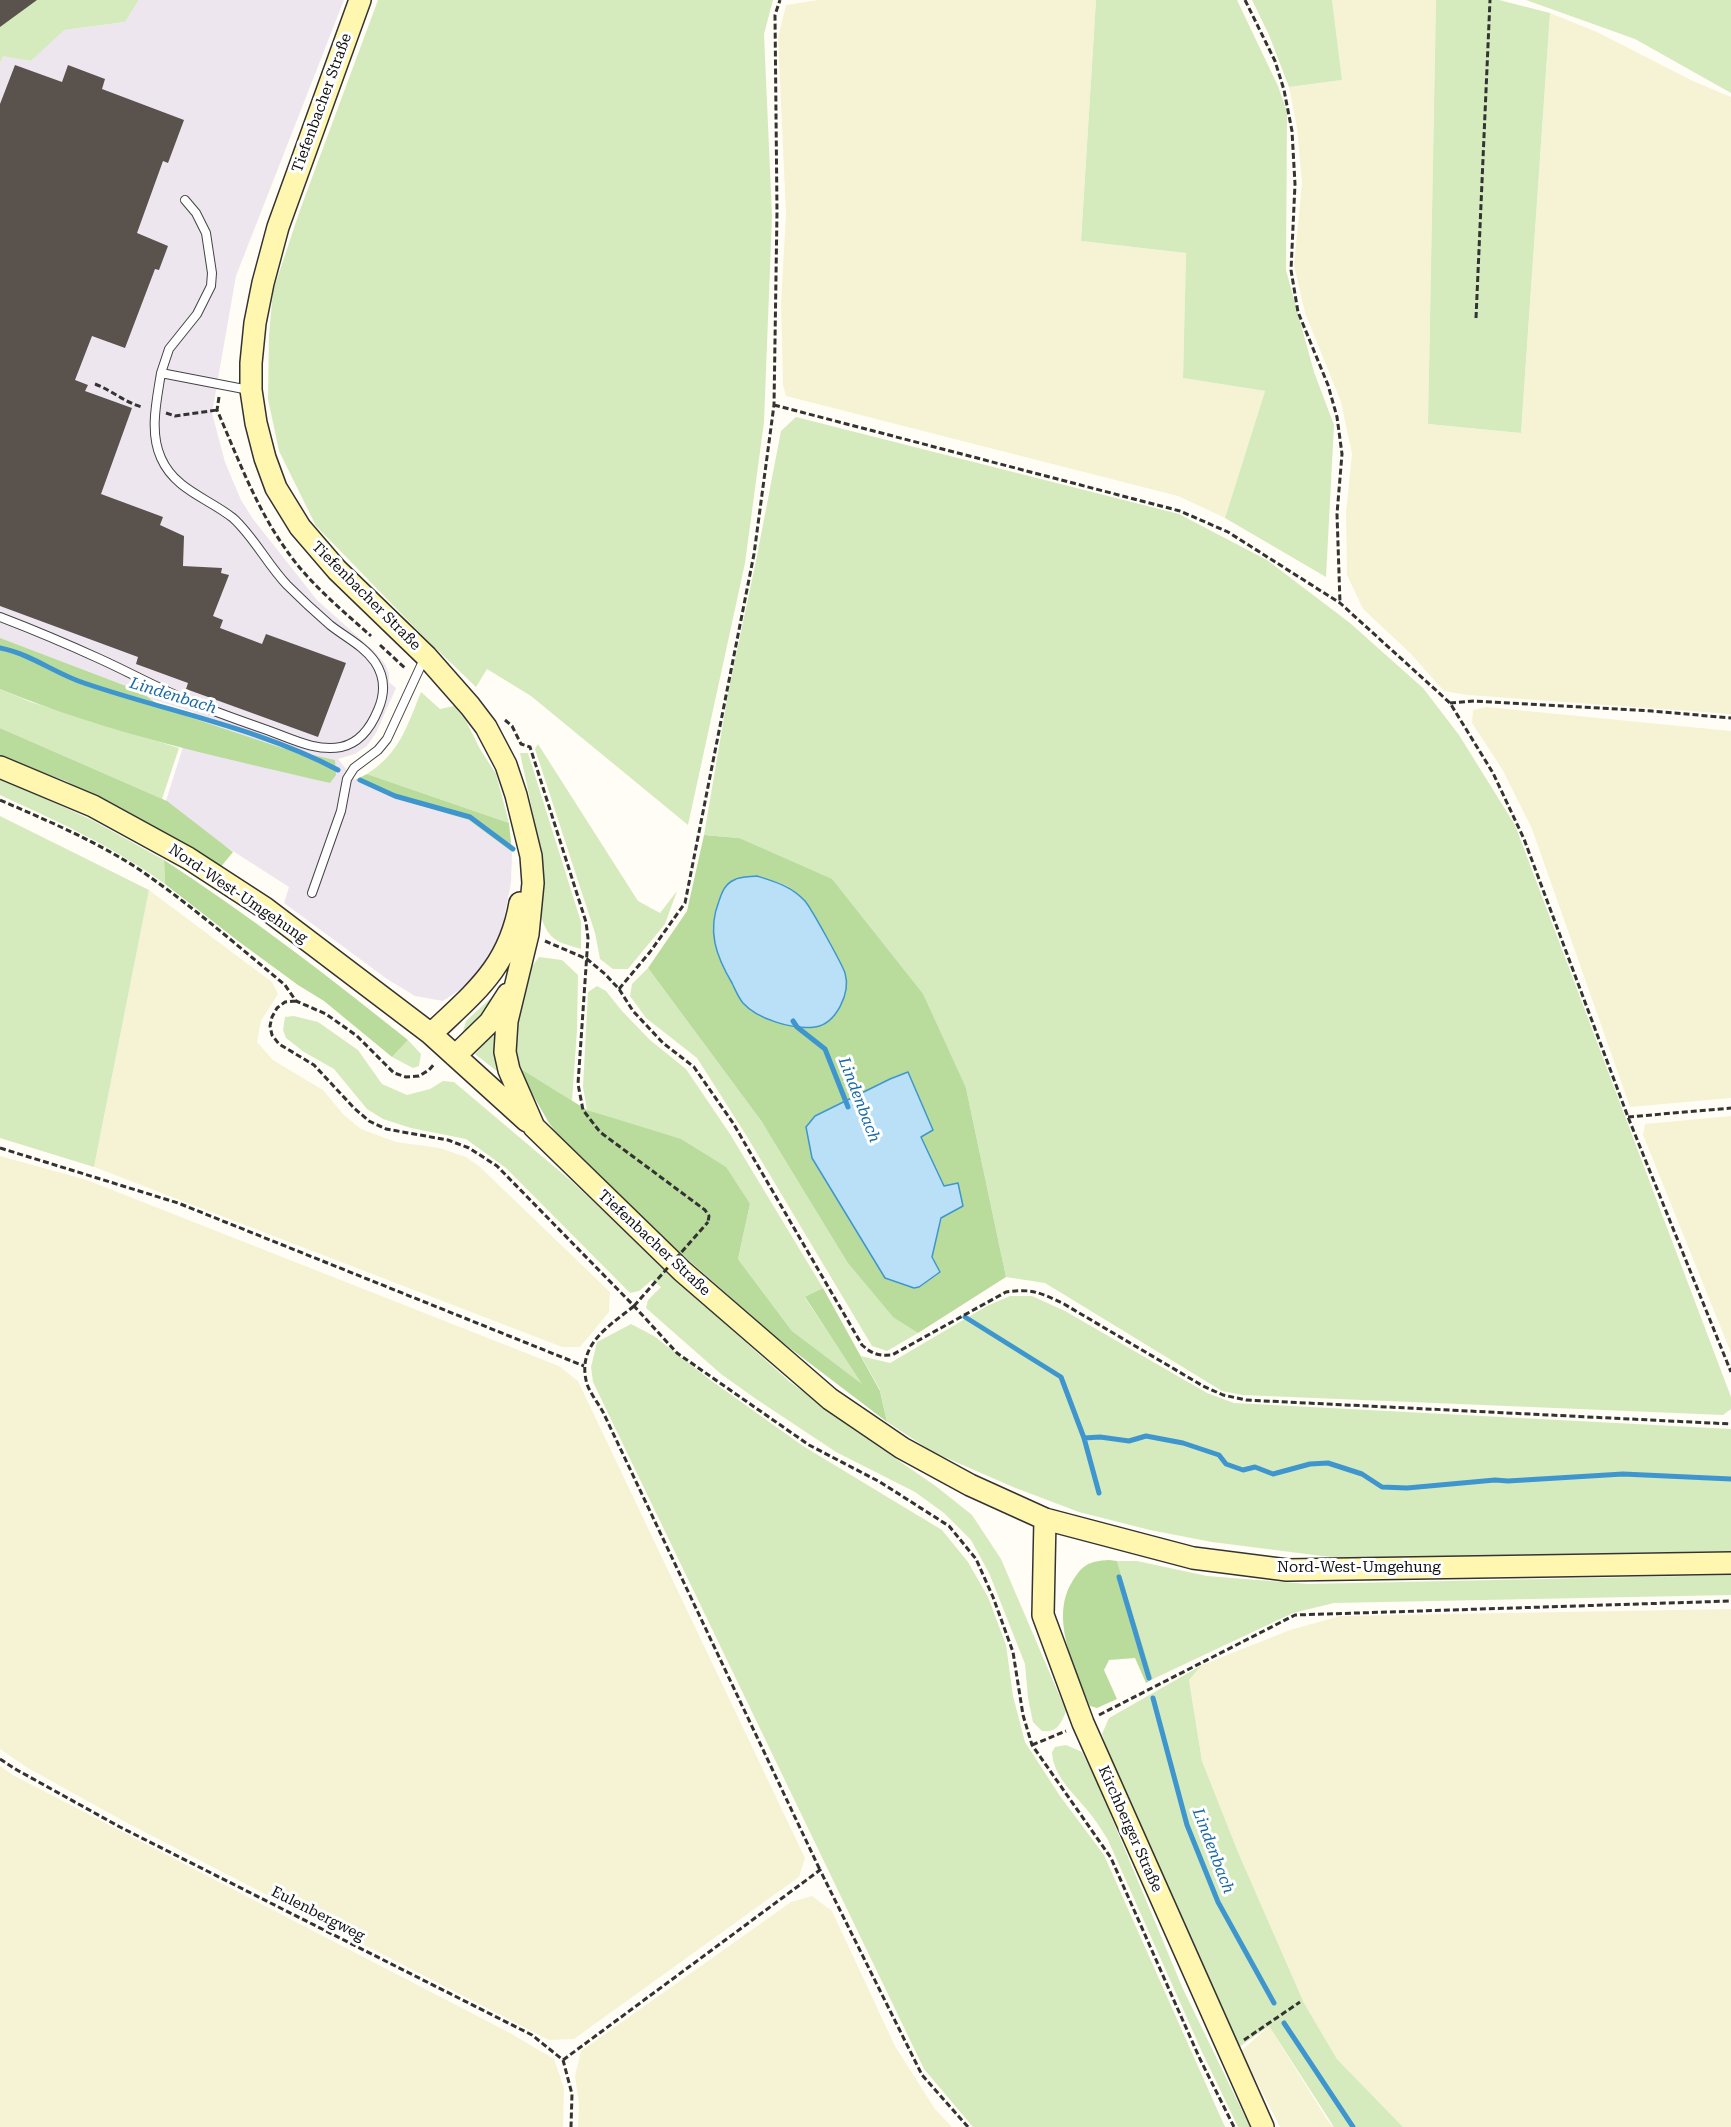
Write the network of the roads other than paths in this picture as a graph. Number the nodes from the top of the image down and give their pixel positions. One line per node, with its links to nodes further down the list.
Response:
1 (360, 0): 4 (main road, Tiefenbacher Straße)
2 (185, 200): 3 (lane)
3 (161, 373): 4 (lane); 5 (lane)
4 (251, 390): 6 (main road, Tiefenbacher Straße)
5 (0, 617)
6 (426, 656): 8 (main road, Tiefenbacher Straße); 9 (lane)
7 (0, 766): 11 (main road, Nord-West-Umgehung)
8 (525, 831): 10 (main road, Tiefenbacher Straße); 11 (main road, Tiefenbacher Straße)
9 (312, 893)
10 (517, 977): 12 (main road, Tiefenbacher Straße); 13 (main road, Tiefenbacher Straße)
11 (431, 1034): 12 (main road, Nord-West-Umgehung)
12 (452, 1052): 13 (main road, Nord-West-Umgehung)
13 (534, 1127): 14 (main road, Tiefenbacher Straße)
14 (902, 1448): 15 (main road, Nord-West-Umgehung)
15 (1045, 1519): 16 (main road, Nord-West-Umgehung); 17 (main road, Kirchberger Straße)
16 (1731, 1563)
17 (1263, 2127)

